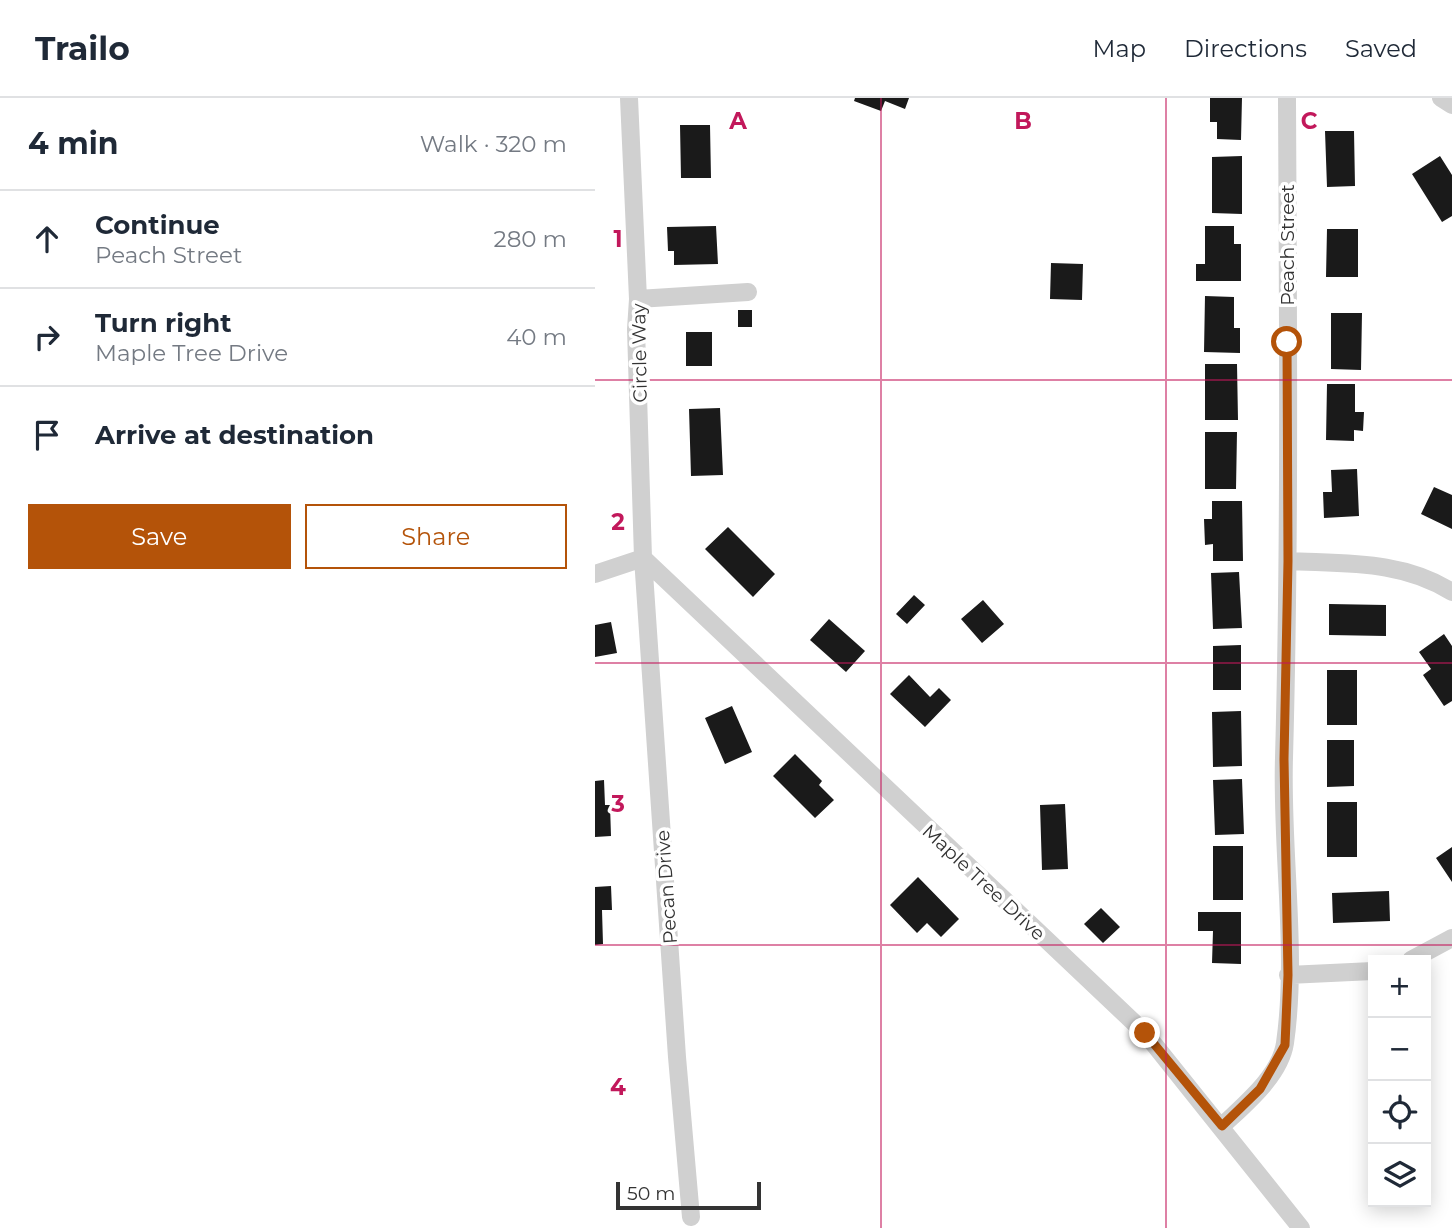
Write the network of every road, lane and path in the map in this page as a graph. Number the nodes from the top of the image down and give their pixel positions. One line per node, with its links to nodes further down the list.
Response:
1 (629, 98): 6 (street, Circle Way)
2 (1287, 98): 8 (street, Peach Street)
3 (1441, 98): 4 (street)
4 (1452, 105)
5 (748, 292): 6 (street)
6 (638, 299): 7 (street, Circle Way)
7 (643, 558): 9 (street); 15 (street, Maple Tree Drive); 16 (street, Pecan Drive)
8 (1288, 561): 10 (street); 14 (street, Peach Street)
9 (595, 574)
10 (1452, 592)
11 (1452, 938): 12 (street)
12 (1420, 955)
13 (1368, 971): 14 (street)
14 (1288, 975): 15 (street, Peach Street)
15 (1222, 1126): 17 (street, Maple Tree Drive)
16 (691, 1217)
17 (1301, 1228)

